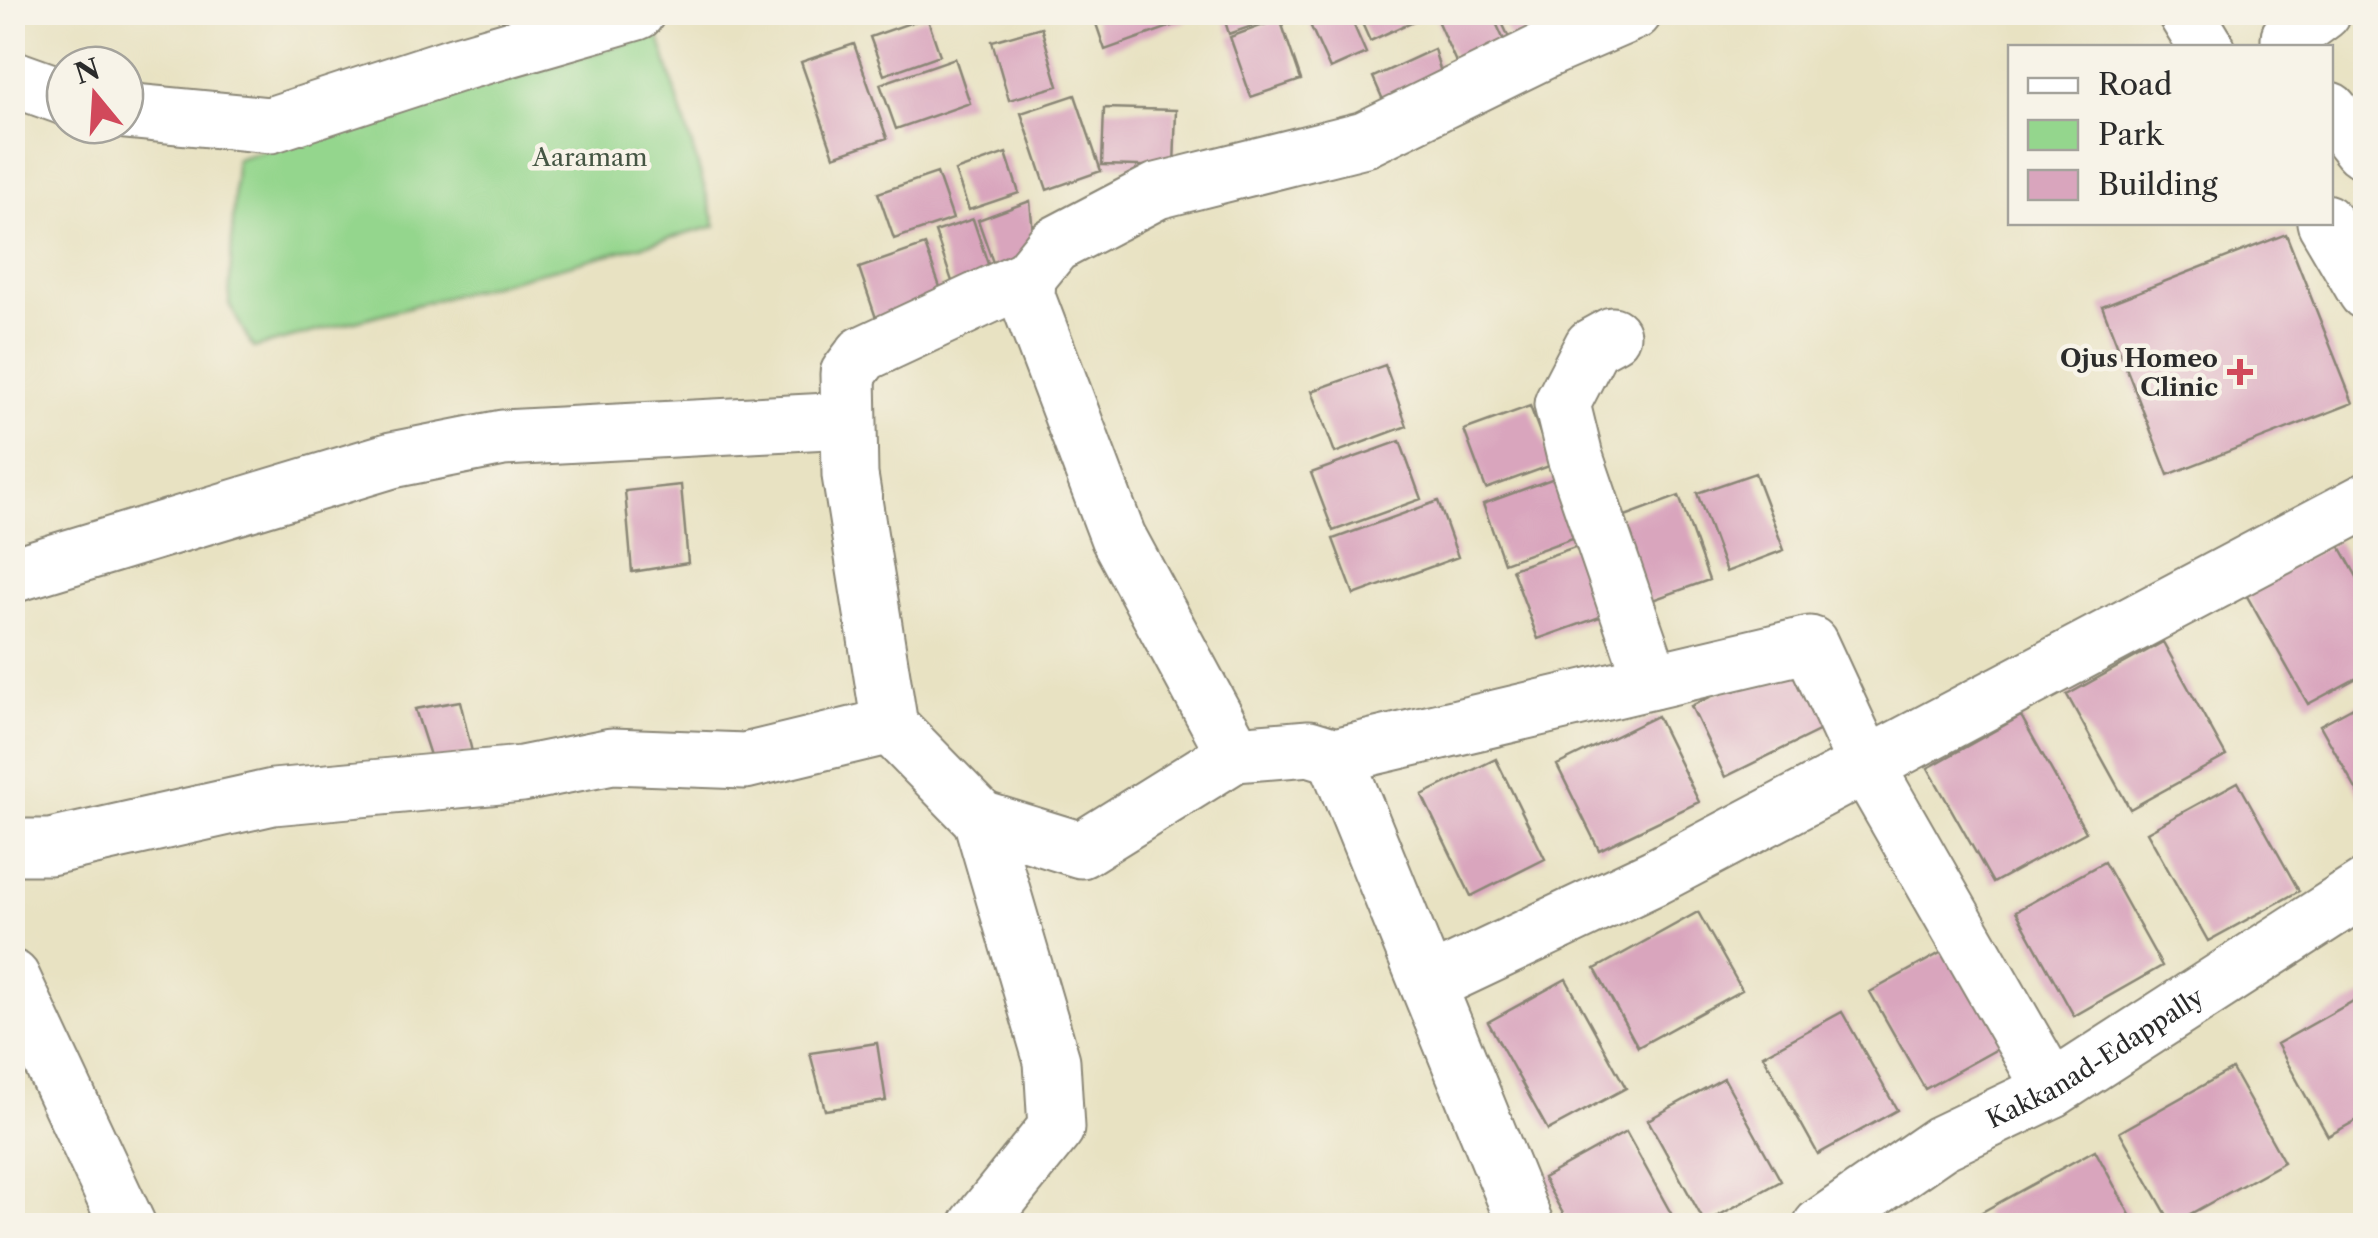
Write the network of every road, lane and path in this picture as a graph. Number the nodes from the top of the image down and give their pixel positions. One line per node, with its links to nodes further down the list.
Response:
1 (637, 12): 9 (street)
2 (1634, 12): 11 (street)
3 (2185, 12): 5 (street)
4 (2323, 12): 6 (street)
5 (2205, 45)
6 (2289, 45)
7 (12, 78): 8 (street)
8 (45, 90)
9 (145, 113)
10 (2327, 225): 12 (street)
11 (1028, 277): 14 (street); 19 (street)
12 (2366, 292)
13 (1612, 335): 17 (street)
14 (848, 420): 16 (street); 18 (street)
15 (2366, 501): 21 (street)
16 (12, 575)
17 (1652, 681): 20 (street); 21 (street)
18 (890, 726): 22 (street); 23 (street)
19 (1235, 754): 20 (street); 22 (street)
20 (1335, 756): 26 (street)
21 (1866, 765): 26 (street); 27 (street)
22 (981, 819): 29 (street)
23 (16, 849)
24 (2366, 887): 27 (street, Kakkanad-Edappally)
25 (12, 978): 28 (street)
26 (1429, 984): 30 (street)
27 (2052, 1090): 31 (street, Kakkanad-Edappally)
28 (128, 1226)
29 (977, 1226)
30 (1526, 1226)
31 (1821, 1226)

